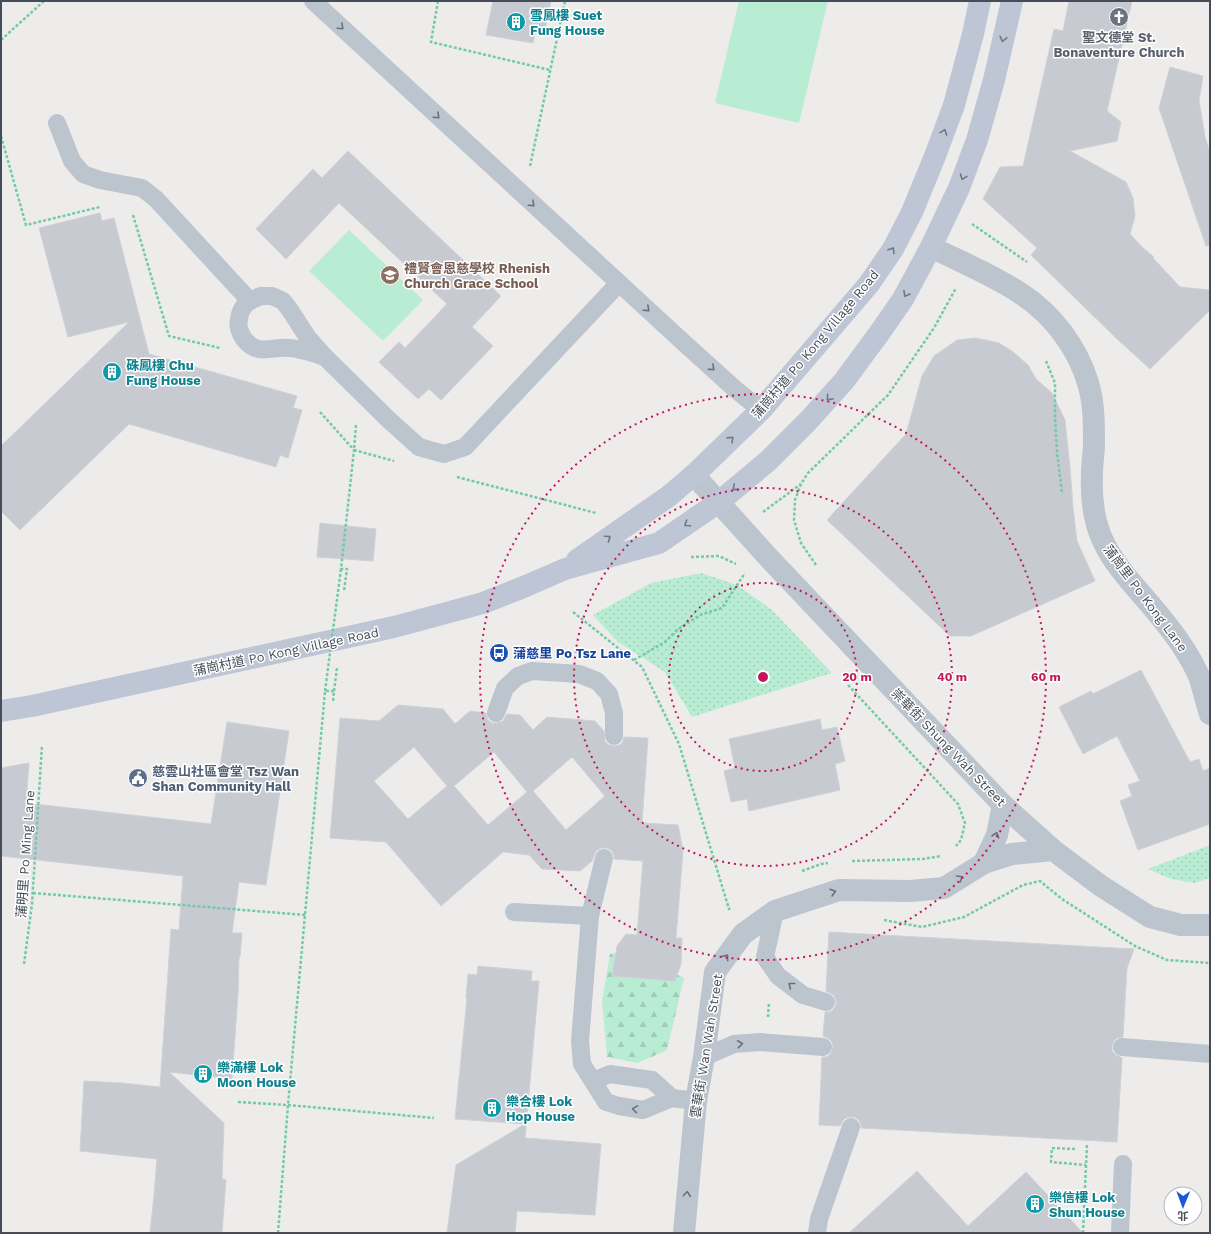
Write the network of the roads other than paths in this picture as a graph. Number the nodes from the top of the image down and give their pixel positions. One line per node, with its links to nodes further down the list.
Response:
1 (313, 1): 6 (lane, one-way to 6)
2 (980, 1): 9 (main road, 蒲崗村道 Po Kong Village Road, one-way to 2)
3 (1012, 1): 5 (main road, 蒲崗村道 Po Kong Village Road, one-way to 5)
4 (57, 123): 7 (lane)
5 (931, 248): 11 (main road, 蒲崗村道 Po Kong Village Road, one-way to 11); 15 (street, 蒲崗里 Po Kong Lane)
6 (619, 283): 8 (lane); 9 (lane, one-way to 9)
7 (249, 300): 8 (lane); 8 (lane)
8 (325, 358)
9 (761, 410): 10 (main road, 蒲崗村道 Po Kong Village Road, one-way to 9)
10 (694, 475): 11 (street, 崇華街 Shung Wah Street); 12 (main road, 蒲崗村道 Po Kong Village Road, one-way to 10)
11 (719, 502): 12 (main road, 蒲崗村道 Po Kong Village Road, one-way to 12); 17 (street, 崇華街 Shung Wah Street)
12 (565, 569): 13 (main road, 蒲崗村道 Po Kong Village Road)
13 (1, 711)
14 (496, 713): 16 (lane)
15 (1210, 714)
16 (614, 736)
17 (1003, 805): 18 (street, 崇華街 Shung Wah Street); 20 (street, one-way to 17)
18 (1054, 850): 20 (street, 雲華街 Wan Wah Street); 24 (street, 崇華街 Shung Wah Street)
19 (604, 858): 23 (lane)
20 (984, 863): 21 (street, 雲華街 Wan Wah Street, one-way to 20)
21 (775, 911): 25 (lane, one-way to 21); 29 (street, 雲華街 Wan Wah Street, one-way to 21)
22 (514, 912): 23 (lane)
23 (590, 916): 30 (lane)
24 (1210, 925)
25 (826, 1002)
26 (823, 1047): 29 (lane, one-way to 26)
27 (1122, 1047): 28 (lane)
28 (1210, 1054)
29 (704, 1057): 32 (street, 雲華街 Wan Wah Street)
30 (593, 1081): 31 (lane); 31 (lane, one-way to 30)
31 (672, 1098): 32 (lane)
32 (696, 1101): 35 (street, 雲華街 Wan Wah Street, one-way to 32)
33 (850, 1127): 36 (lane)
34 (1123, 1164): 37 (lane)
35 (684, 1233)
36 (817, 1233)
37 (1120, 1233)

